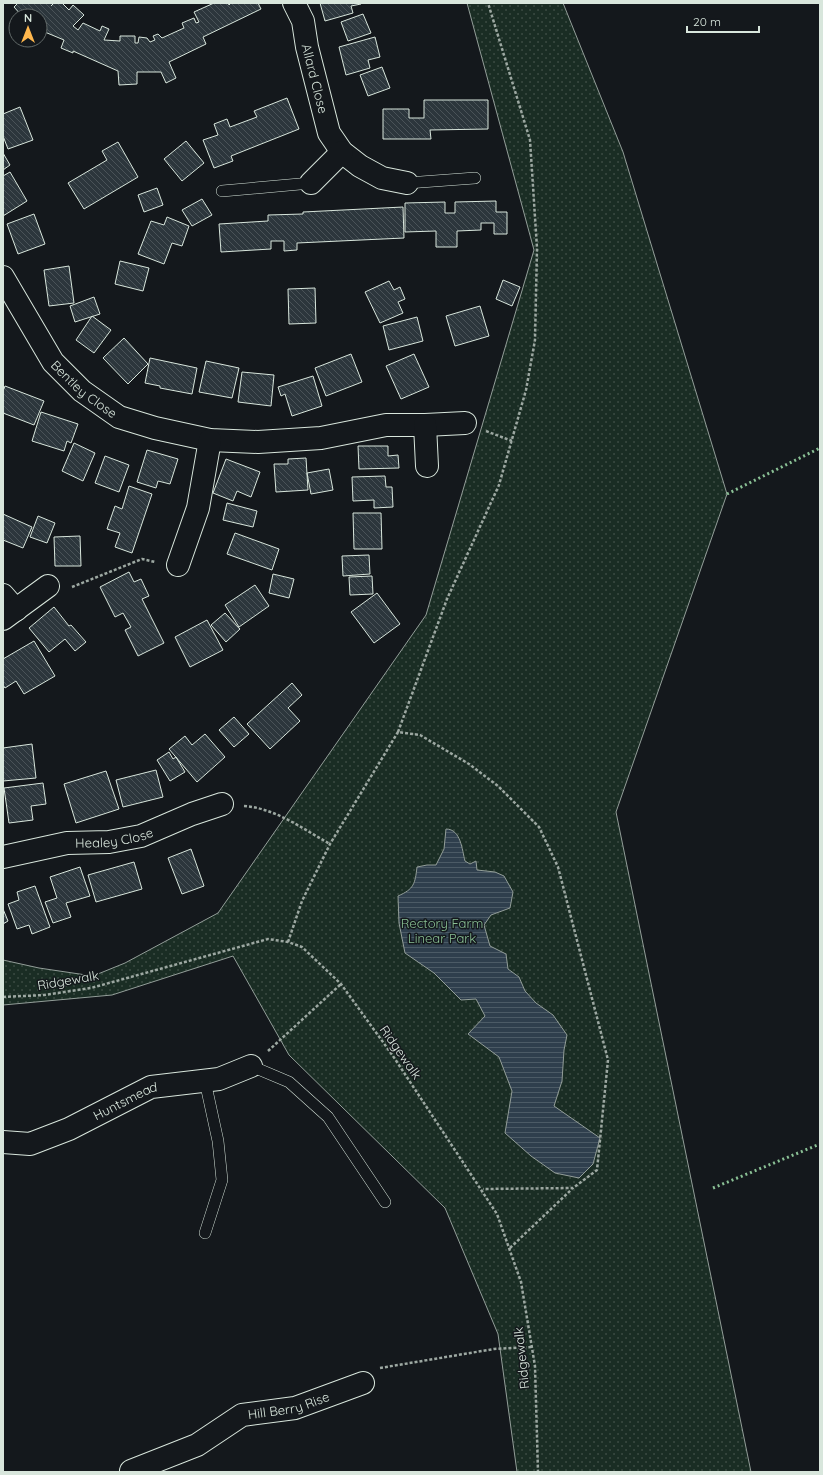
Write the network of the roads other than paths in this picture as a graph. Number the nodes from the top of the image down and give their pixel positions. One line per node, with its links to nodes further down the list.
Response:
1 (294, 3): 2 (street, Allard Close)
2 (342, 152): 4 (street); 5 (street, Allard Close)
3 (475, 178): 5 (lane)
4 (311, 183): 6 (lane)
5 (407, 183)
6 (222, 191)
7 (3, 277): 10 (street, Bentley Close)
8 (465, 423): 9 (street, Bentley Close)
9 (426, 425): 10 (street, Bentley Close); 11 (street)
10 (210, 440): 12 (street)
11 (427, 466)
12 (178, 565)
13 (48, 586): 14 (street)
14 (7, 608)
15 (222, 804): 16 (street, Healey Close)
16 (3, 857)
17 (251, 1066): 18 (street, Huntsmead); 20 (lane)
18 (205, 1081): 19 (street, Huntsmead); 21 (lane)
19 (3, 1142)
20 (385, 1202)
21 (205, 1233)
22 (363, 1384): 23 (street, Hill Berry Rise)
23 (132, 1472)

